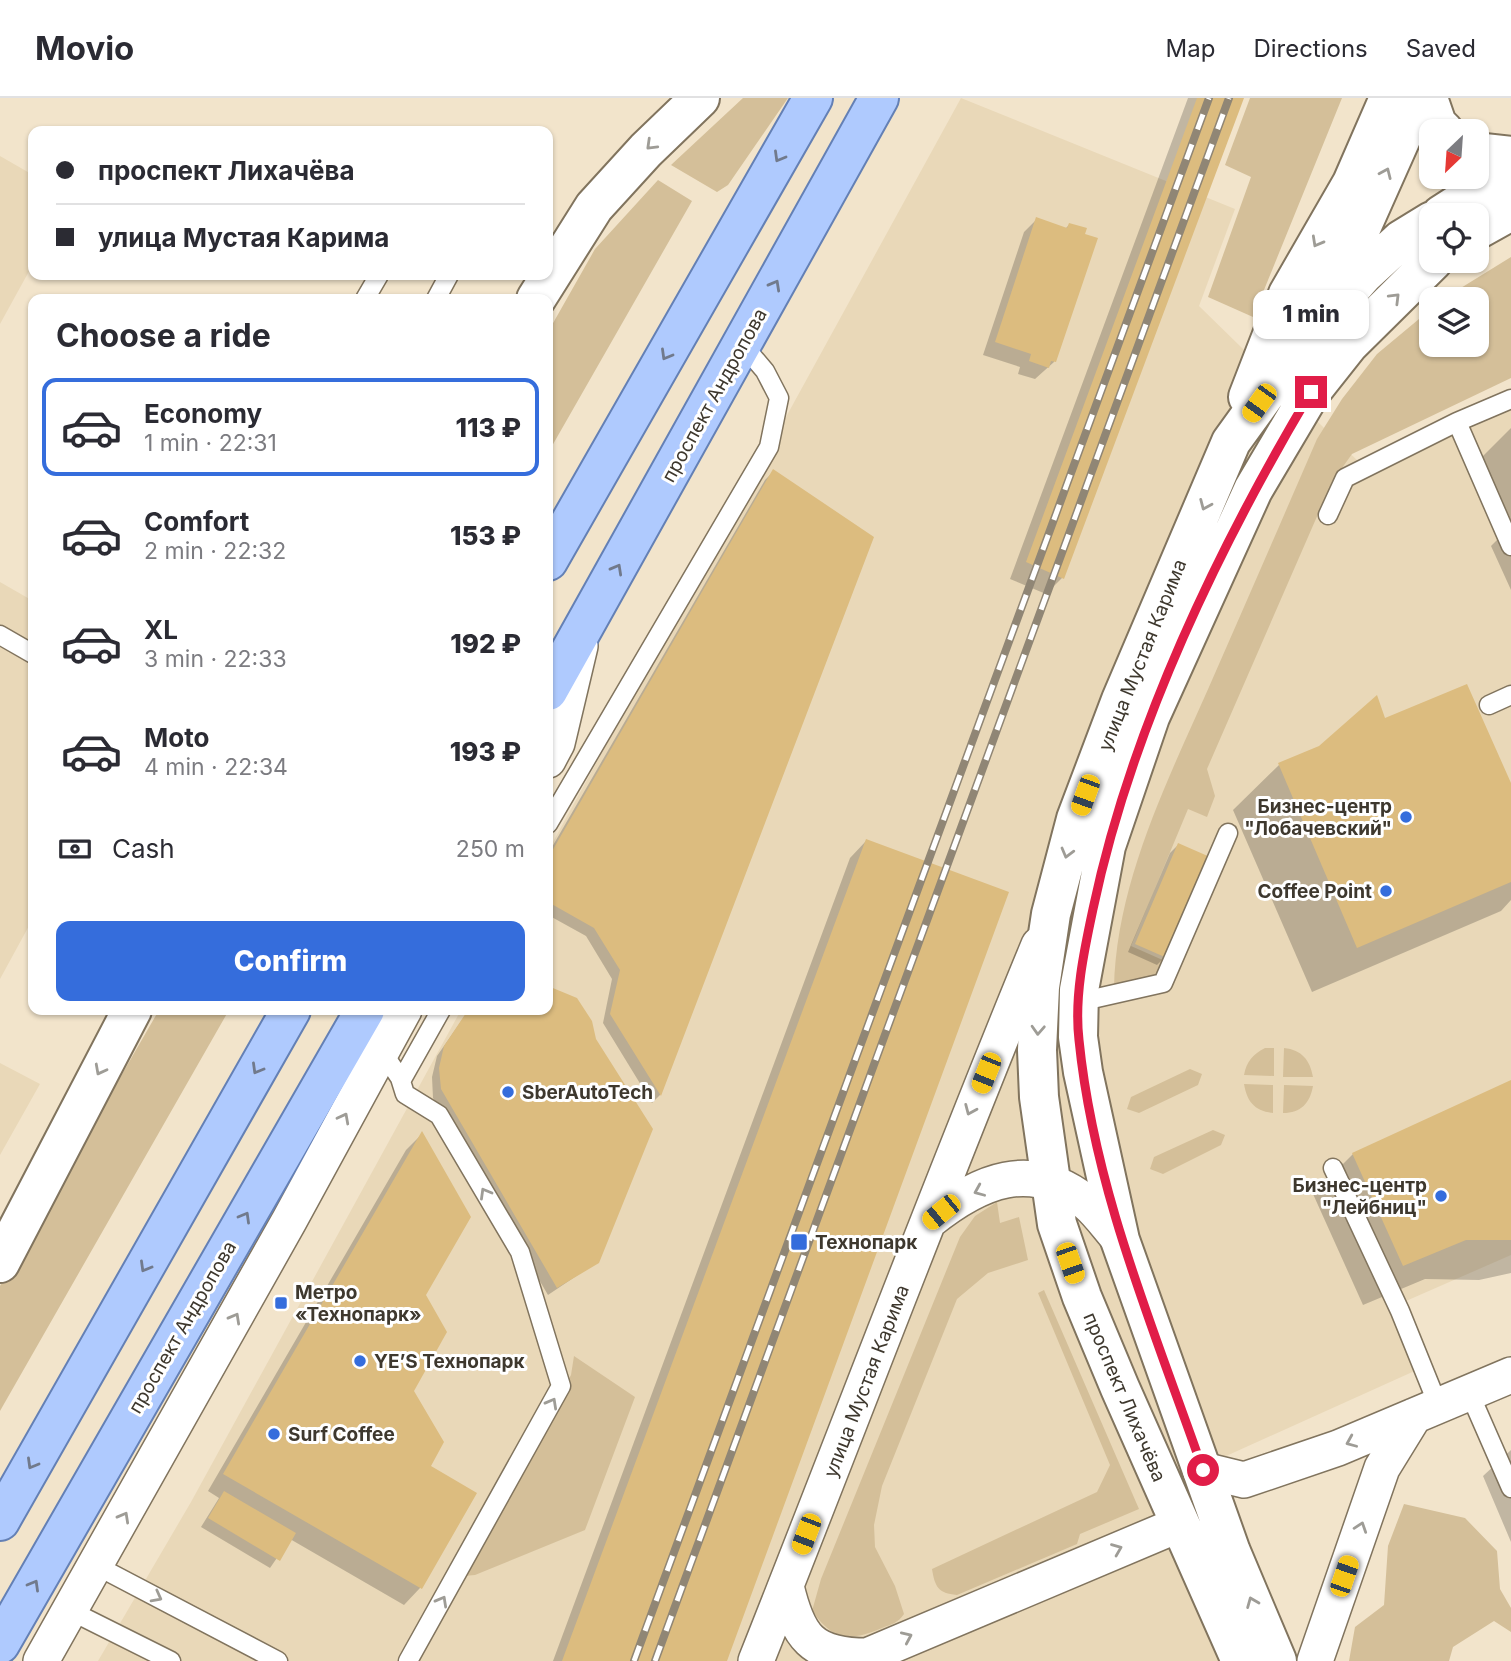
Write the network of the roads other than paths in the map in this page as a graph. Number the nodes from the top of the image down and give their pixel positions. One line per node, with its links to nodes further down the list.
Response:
1 (700, 98): 18 (street, one-way to 18)
2 (813, 98): 28 (main road, one-way to 28)
3 (879, 98): 20 (main road, проспект Андропова, one-way to 3)
4 (1389, 98): 11 (street)
5 (1419, 98): 16 (street, one-way to 5)
6 (1428, 98): 7 (street)
7 (1435, 119)
8 (1489, 153): 9 (street)
9 (1511, 156)
10 (1511, 170): 12 (street)
11 (1352, 183): 16 (street); 24 (street, one-way to 24)
12 (1460, 203)
13 (1511, 211): 14 (street)
14 (1489, 223)
15 (1419, 226): 16 (street)
16 (1371, 245): 17 (street); 21 (street)
17 (1419, 258)
18 (553, 272)
19 (1419, 272): 25 (street, улица Мустая Карима, one-way to 19)
20 (742, 344): 29 (main road, проспект Андропова, one-way to 20); 36 (lane)
21 (1301, 345): 24 (street, улица Мустая Карима); 25 (street)
22 (1511, 399): 23 (lane)
23 (1457, 422): 26 (lane); 27 (lane)
24 (1231, 442): 38 (street, улица Мустая Карима, one-way to 38)
25 (1253, 490): 39 (street, улица Мустая Карима)
26 (1328, 515)
27 (1511, 546)
28 (553, 552)
29 (584, 629): 32 (main road, проспект Андропова); 35 (street)
30 (0, 635): 31 (lane)
31 (28, 650)
32 (553, 682)
33 (1511, 695): 34 (lane)
34 (1489, 705)
35 (553, 751)
36 (553, 815)
37 (1228, 833): 39 (lane)
38 (1051, 914): 48 (street, проспект Лихачёва, one-way to 48); 49 (street, улица Мустая Карима, one-way to 49)
39 (1079, 1002): 50 (street)
40 (129, 1015): 51 (street, one-way to 51)
41 (288, 1015): 56 (main road, one-way to 56)
42 (362, 1015): 61 (main road, проспект Андропова, one-way to 42)
43 (401, 1015): 45 (street)
44 (438, 1015): 46 (lane)
45 (381, 1050): 46 (lane); 58 (street, one-way to 45)
46 (401, 1081): 65 (lane, one-way to 46)
47 (1333, 1168): 53 (lane)
48 (1050, 1183): 49 (street, one-way to 49); 50 (street); 57 (street, проспект Лихачёва)
49 (929, 1221): 59 (street, улица Мустая Карима)
50 (1120, 1240): 54 (street)
51 (0, 1263)
52 (1511, 1375): 53 (street)
53 (1440, 1404): 54 (street, one-way to 54); 55 (lane); 69 (street, one-way to 53)
54 (1203, 1470): 68 (street, one-way to 54)
55 (1511, 1488)
56 (0, 1521)
57 (1180, 1524): 59 (street, one-way to 57); 67 (street, проспект Лихачёва)
58 (97, 1566): 60 (street); 64 (lane, one-way to 64)
59 (786, 1586): 66 (street, улица Мустая Карима)
60 (71, 1611): 62 (street); 63 (lane)
61 (0, 1644)
62 (41, 1661)
63 (171, 1661)
64 (278, 1661)
65 (408, 1661)
66 (756, 1661)
67 (1241, 1661)
68 (1277, 1661)
69 (1315, 1661)

